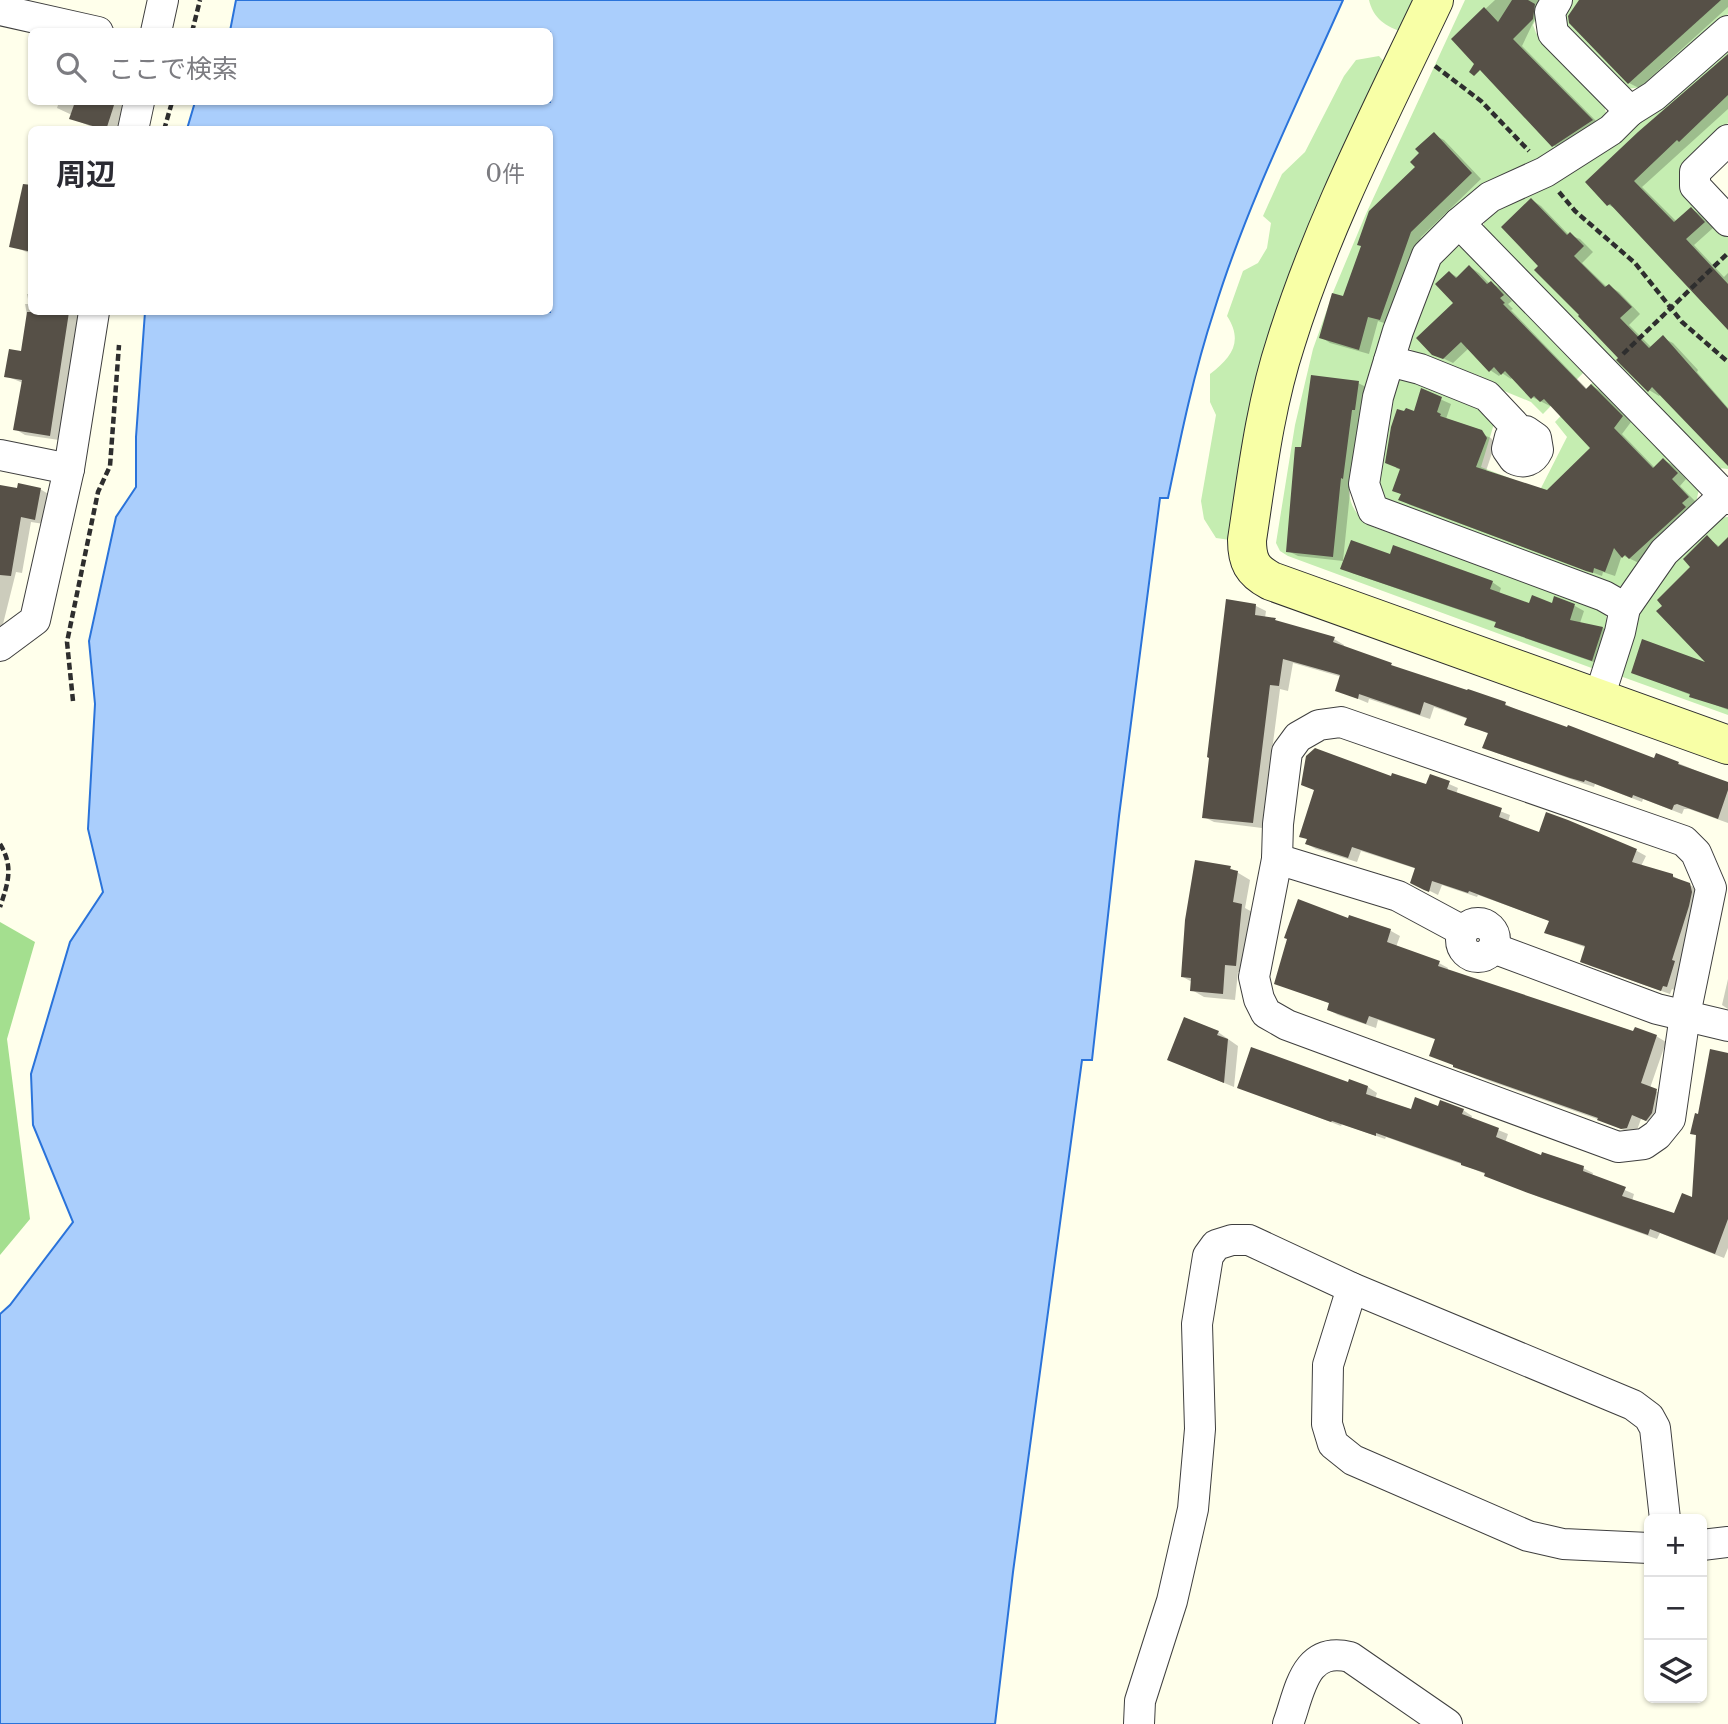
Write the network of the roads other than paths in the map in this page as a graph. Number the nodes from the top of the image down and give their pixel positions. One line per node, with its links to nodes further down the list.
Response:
1 (163, 0): 6 (street)
2 (1434, 0): 22 (street)
3 (1558, 0): 9 (street)
4 (0, 10): 5 (street)
5 (80, 28)
6 (157, 28)
7 (1728, 32): 9 (street)
8 (138, 105): 10 (street)
9 (1630, 111): 13 (street)
10 (134, 126)
11 (1728, 141): 12 (street)
12 (1728, 222)
13 (1459, 223): 15 (street); 19 (street)
14 (94, 315): 18 (street)
15 (1389, 361): 16 (street); 20 (street)
16 (1520, 431)
17 (0, 455): 18 (street)
18 (69, 469): 21 (street)
19 (1727, 496): 20 (street)
20 (1625, 608): 22 (street)
21 (0, 646)
22 (1599, 698): 23 (street)
23 (1728, 745)
24 (1277, 859): 25 (street); 25 (street); 25 (street)
25 (1685, 1015): 26 (street)
26 (1728, 1026)
27 (1352, 1288): 28 (street); 31 (street); 32 (street)
28 (1664, 1514)
29 (1728, 1542): 30 (street)
30 (1707, 1544)
31 (1644, 1548)
32 (1139, 1724)
33 (1287, 1724): 34 (street)
34 (1447, 1724)

